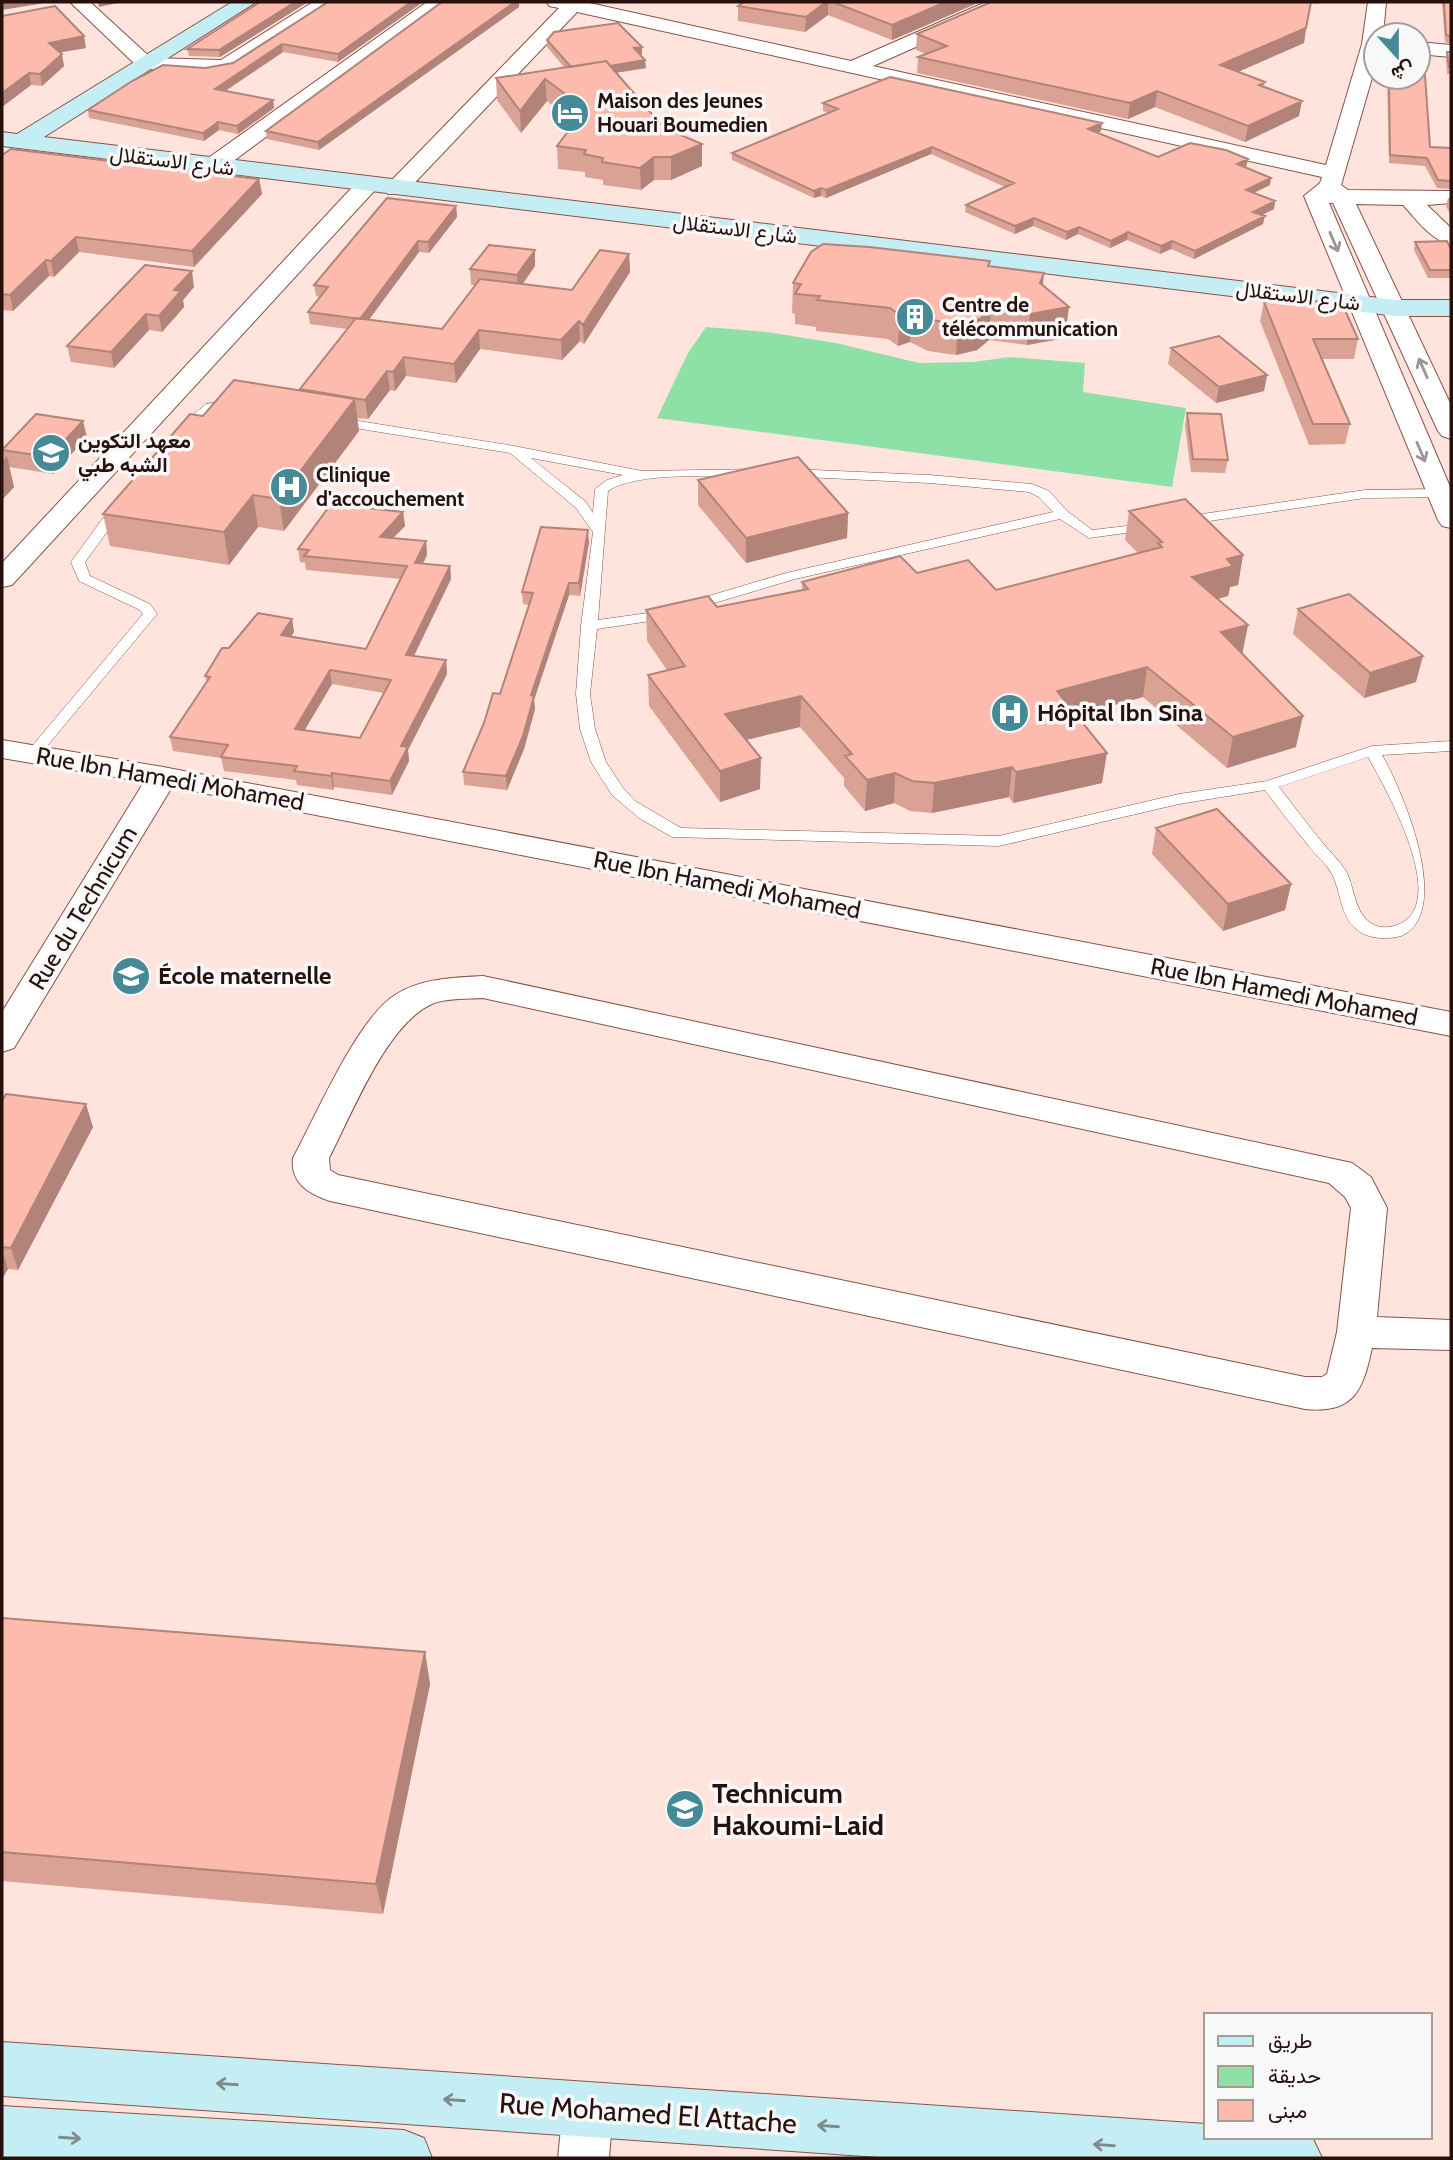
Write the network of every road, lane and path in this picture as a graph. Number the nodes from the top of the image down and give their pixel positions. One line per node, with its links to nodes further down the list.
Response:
1 (246, 2): 12 (street)
2 (326, 2): 12 (street)
3 (439, 2): 17 (street)
4 (1001, 2): 13 (street)
5 (1377, 2): 9 (street)
6 (81, 3): 8 (street); 12 (street)
7 (568, 3): 13 (street); 19 (street)
8 (55, 9)
9 (1376, 21)
10 (1432, 49): 11 (street)
11 (1451, 51)
12 (146, 64): 15 (street)
13 (851, 68): 20 (street)
14 (1362, 83): 20 (street)
15 (11, 140): 16 (street); 17 (street, شارع الاستقلال)
16 (2, 160)
17 (212, 166): 18 (street, شارع الاستقلال)
18 (367, 185): 19 (street, شارع الاستقلال); 38 (street)
19 (396, 188): 24 (street, شارع الاستقلال)
20 (1330, 188): 22 (street); 24 (street, one-way to 24); 25 (street)
21 (1451, 197): 22 (street)
22 (1409, 199): 23 (street)
23 (1451, 238)
24 (1359, 303): 25 (street, شارع الاستقلال); 33 (street, one-way to 33)
25 (1395, 308): 26 (street, شارع الاستقلال); 29 (street, one-way to 25)
26 (1451, 308)
27 (254, 407): 30 (lane)
28 (321, 418): 31 (lane)
29 (1451, 431)
30 (166, 445)
31 (513, 450): 32 (lane); 37 (lane)
32 (642, 475): 35 (lane); 37 (lane)
33 (1445, 492): 35 (lane); 36 (street)
34 (126, 496): 41 (lane)
35 (1062, 514): 39 (lane)
36 (1451, 520)
37 (600, 532): 39 (lane)
38 (2, 579)
39 (588, 626): 44 (lane)
40 (1451, 746): 42 (lane)
41 (17, 751): 43 (street, Rue Ibn Hamedi Mohamed)
42 (1372, 751): 44 (lane); 44 (lane)
43 (163, 776): 45 (street, Rue Ibn Hamedi Mohamed); 46 (street, Rue du Technicum)
44 (1269, 785)
45 (1451, 1024)
46 (2, 1041)
47 (1356, 1332): 47 (street); 48 (street)
48 (1451, 1335)
49 (2, 2069): 51 (street, Rue Mohamed El Attache, one-way to 49)
50 (2, 2134): 53 (street, one-way to 53)
51 (585, 2134): 52 (street, Rue Mohamed El Attache, one-way to 51)
52 (885, 2144): 54 (street, Rue Mohamed El Attache, one-way to 52)
53 (404, 2158)
54 (1294, 2158)

